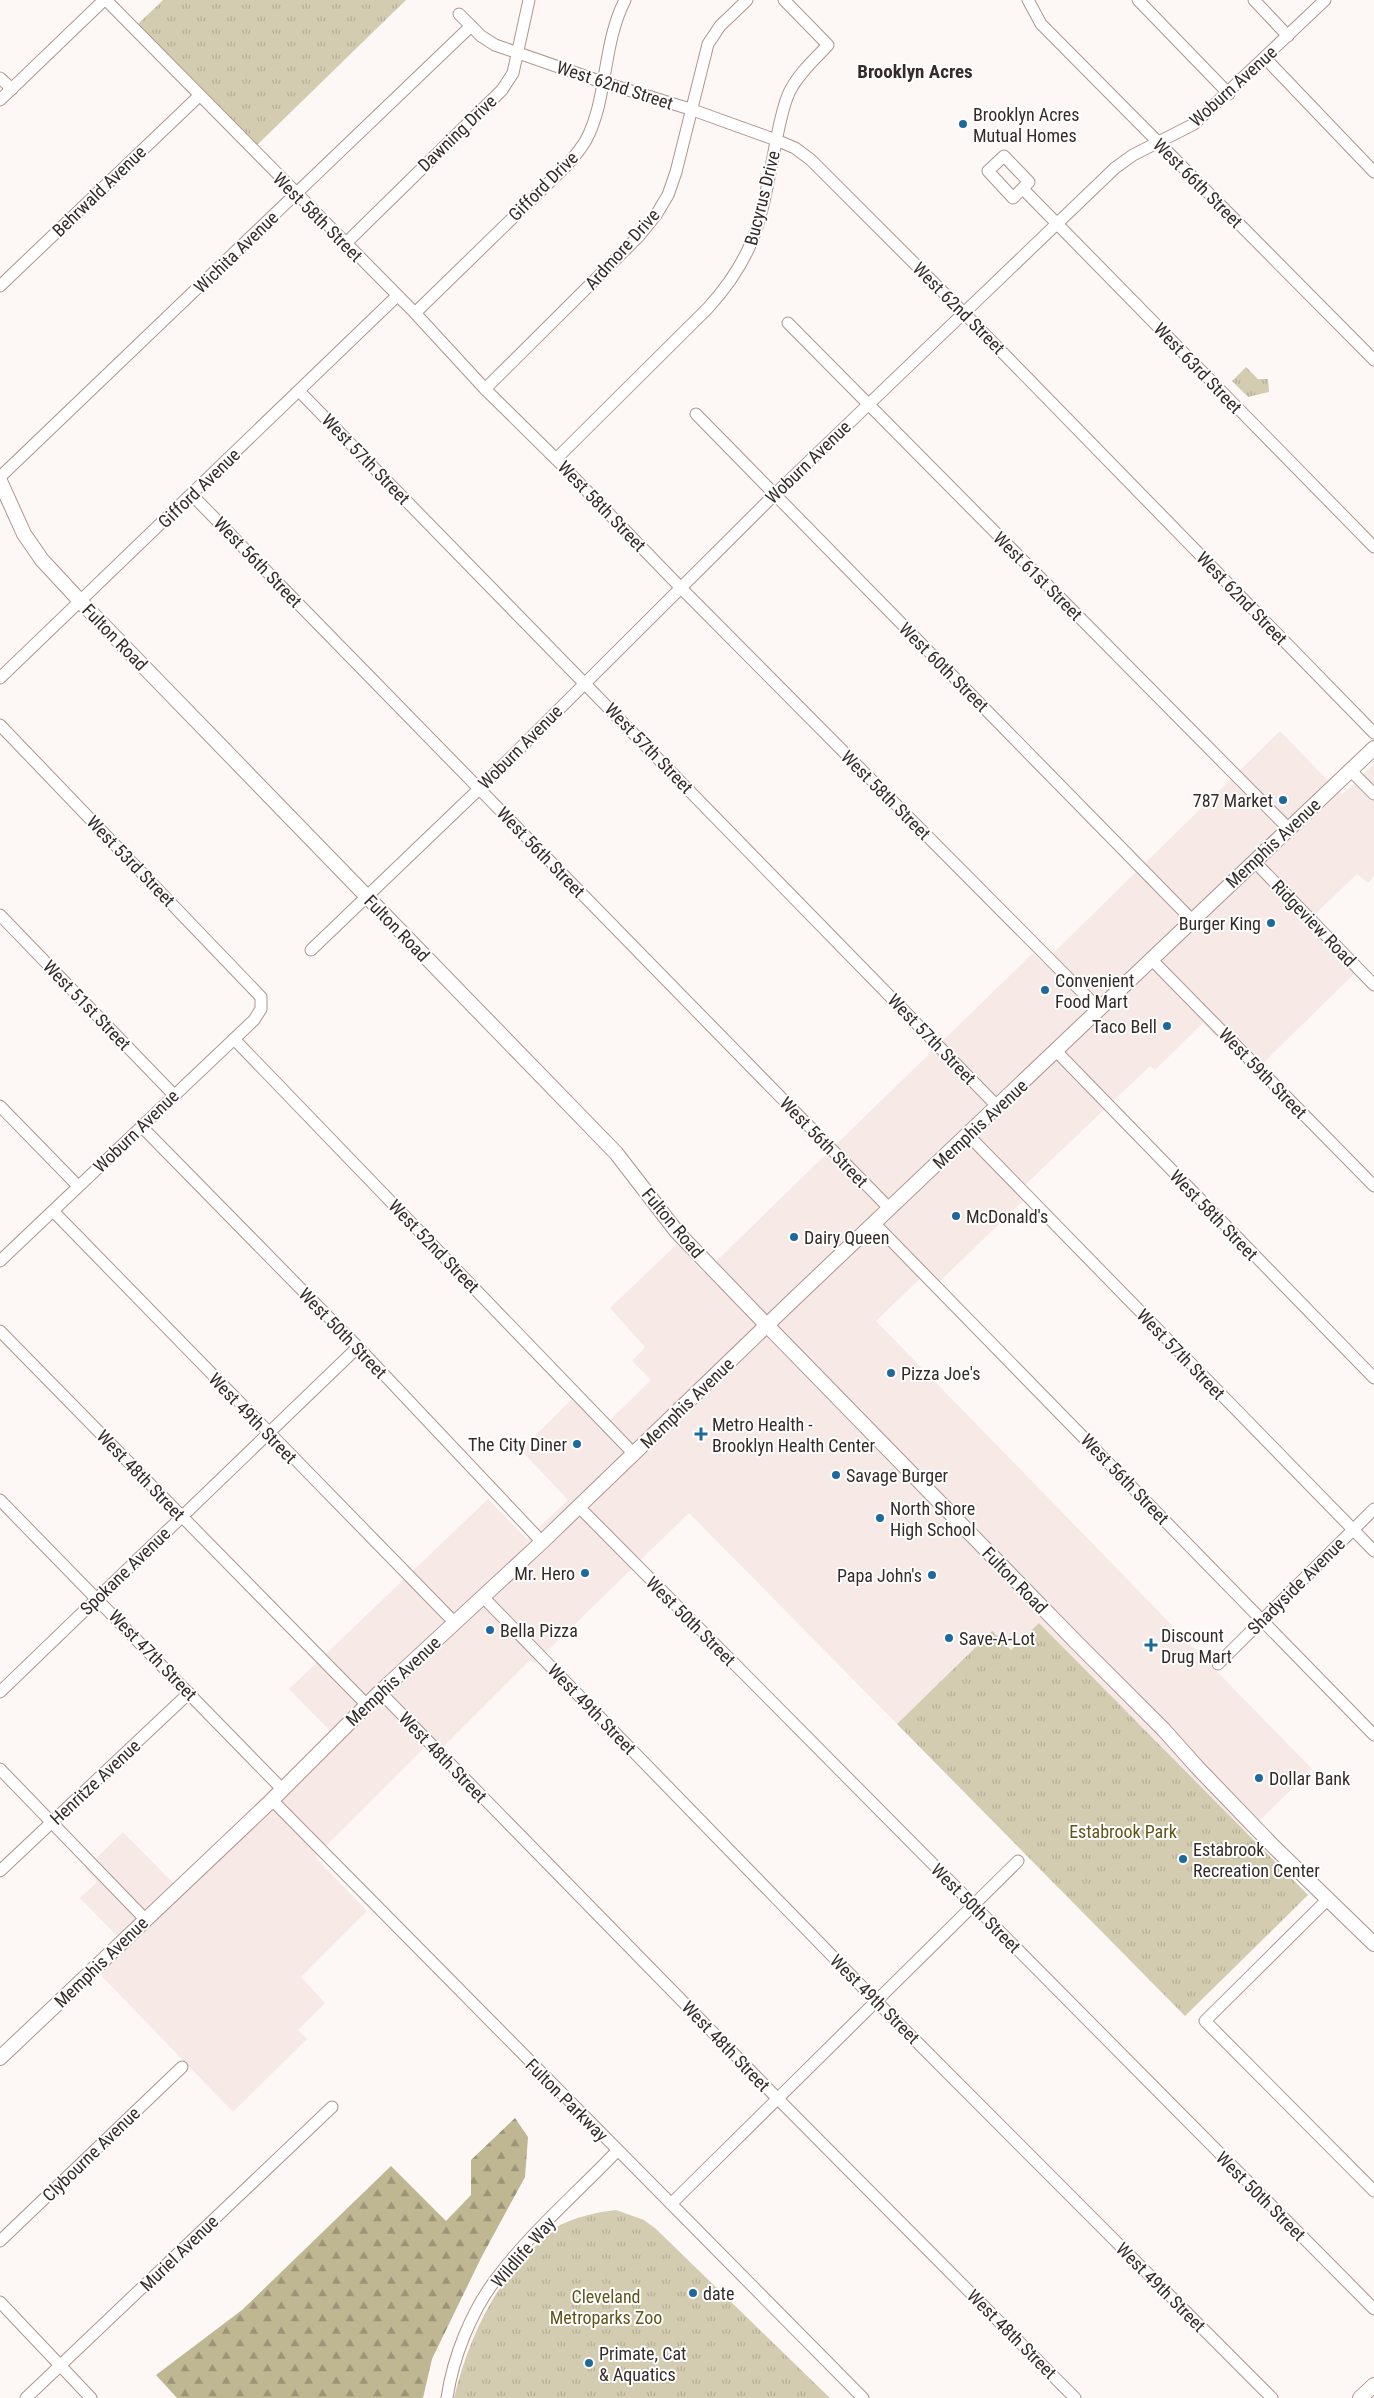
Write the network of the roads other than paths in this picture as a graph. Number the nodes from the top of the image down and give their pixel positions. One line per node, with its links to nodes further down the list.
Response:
1 (105, 0): 17 (street); 19 (street, West 58th Street)
2 (529, 0): 13 (street, Dawning Drive)
3 (625, 0): 16 (street, Gifford Drive)
4 (747, 0): 21 (street, Ardmore Drive)
5 (784, 0): 22 (street, Bucyrus Drive)
6 (1028, 0): 23 (street, West 66th Street)
7 (1138, 0): 18 (street)
8 (1254, 0): 12 (street)
9 (1325, 0): 12 (street, Woburn Avenue)
10 (459, 14): 11 (street, West 62nd Street)
11 (471, 26): 13 (street, West 62nd Street); 26 (street, Wichita Avenue)
12 (1288, 36): 14 (street, Woburn Avenue)
13 (517, 52): 16 (street, West 62nd Street); 28 (street, Dawning Drive)
14 (1265, 58): 18 (street, Woburn Avenue); 24 (street)
15 (0, 78): 17 (street)
16 (602, 82): 21 (street, West 62nd Street); 32 (street, Gifford Drive)
17 (12, 89): 20 (street)
18 (1228, 94): 23 (street, Woburn Avenue)
19 (199, 96): 26 (street, West 58th Street); 29 (street, Behrwald Avenue)
20 (0, 100)
21 (690, 109): 22 (street, West 62nd Street); 35 (street, Ardmore Drive)
22 (776, 140): 31 (street, West 62nd Street); 39 (street, Bucyrus Drive)
23 (1159, 143): 27 (street, Woburn Avenue); 34 (street, West 66th Street)
24 (1374, 172)
25 (1023, 189): 27 (street, West 63rd Street)
26 (296, 194): 28 (street, West 58th Street); 40 (street, Wichita Avenue)
27 (1057, 224): 31 (street, Woburn Avenue); 43 (street, West 63rd Street)
28 (345, 244): 30 (street, West 58th Street)
29 (0, 286)
30 (397, 296): 32 (street, West 58th Street); 36 (street, Gifford Avenue)
31 (963, 312): 37 (street, Woburn Avenue); 49 (street, West 62nd Street)
32 (415, 313): 35 (street, West 58th Street)
33 (788, 323): 37 (street, West 61st Street)
34 (1373, 356)
35 (485, 389): 39 (street, West 58th Street)
36 (299, 391): 41 (street, Gifford Avenue); 47 (street, West 57th Street)
37 (868, 404): 42 (street, Woburn Avenue); 54 (street, West 61st Street)
38 (696, 414): 42 (street, West 60th Street)
39 (556, 458): 44 (street, West 58th Street)
40 (0, 479): 45 (main road, Fulton Road)
41 (192, 495): 45 (street, Gifford Avenue); 52 (street, West 56th Street)
42 (774, 495): 44 (street, Woburn Avenue); 58 (street, West 60th Street)
43 (1374, 547)
44 (681, 588): 47 (street, Woburn Avenue); 63 (street, West 58th Street)
45 (81, 602): 46 (street, Gifford Avenue); 56 (main road, Fulton Road)
46 (0, 678)
47 (586, 683): 52 (street, Woburn Avenue); 68 (street, West 57th Street)
48 (0, 725): 62 (street, West 53rd Street)
49 (1374, 733)
50 (1374, 748): 51 (main road, Memphis Avenue)
51 (1350, 770): 53 (street); 54 (main road, Memphis Avenue)
52 (478, 789): 56 (street, Woburn Avenue); 73 (street, West 56th Street)
53 (1374, 794)
54 (1288, 828): 55 (main road, Memphis Avenue)
55 (1254, 861): 58 (main road, Memphis Avenue); 61 (street, Ridgeview Road)
56 (367, 897): 59 (street, Woburn Avenue); 77 (main road, Fulton Road)
57 (0, 915): 66 (street, West 51st Street)
58 (1192, 920): 60 (main road, Memphis Avenue)
59 (311, 950)
60 (1152, 960): 63 (main road, Memphis Avenue); 72 (street, West 59th Street)
61 (1374, 985)
62 (261, 997): 64 (street, Woburn Avenue)
63 (1100, 1010): 65 (main road, Memphis Avenue)
64 (234, 1039): 66 (street, Woburn Avenue); 82 (street, West 52nd Street)
65 (1056, 1051): 68 (main road, Memphis Avenue); 80 (street, West 58th Street)
66 (174, 1094): 69 (street, Woburn Avenue)
67 (0, 1106): 71 (street)
68 (998, 1107): 70 (main road, Memphis Avenue)
69 (142, 1127): 71 (street, Woburn Avenue); 79 (street, West 50th Street)
70 (968, 1135): 73 (main road, Memphis Avenue); 87 (street, West 57th Street)
71 (78, 1186): 74 (street, Woburn Avenue)
72 (1374, 1186)
73 (890, 1209): 75 (main road, Memphis Avenue)
74 (52, 1211): 76 (street, Woburn Avenue); 81 (street, West 49th Street)
75 (875, 1224): 77 (main road, Memphis Avenue); 92 (street, West 56th Street)
76 (0, 1261)
77 (767, 1326): 82 (main road, Memphis Avenue); 106 (main road, Fulton Road)
78 (0, 1332): 86 (street, West 48th Street)
79 (358, 1347): 81 (street, Spokane Avenue); 88 (street, West 50th Street)
80 (1374, 1378)
81 (268, 1433): 86 (street, Spokane Avenue); 93 (street, West 49th Street)
82 (634, 1454): 84 (main road, Memphis Avenue)
83 (0, 1500): 91 (street, West 47th Street)
84 (578, 1507): 88 (main road, Memphis Avenue); 107 (street, West 50th Street)
85 (1374, 1509): 87 (street, Shadyside Avenue)
86 (182, 1516): 91 (street, Spokane Avenue); 98 (street, West 48th Street)
87 (1353, 1530): 89 (street, West 57th Street); 92 (street, Shadyside Avenue)
88 (542, 1542): 90 (main road, Memphis Avenue)
89 (1374, 1551)
90 (483, 1596): 93 (main road, Memphis Avenue); 110 (street, West 49th Street)
91 (97, 1598): 95 (street, Spokane Avenue); 97 (street, West 47th Street)
92 (1262, 1620): 94 (street, Shadyside Avenue); 99 (street, West 56th Street)
93 (455, 1623): 96 (main road, Memphis Avenue)
94 (1218, 1664)
95 (0, 1692)
96 (380, 1692): 98 (main road, Memphis Avenue); 113 (street, West 48th Street)
97 (189, 1693): 101 (street, West 47th Street); 103 (street, Henritze Avenue)
98 (367, 1705): 101 (main road, Memphis Avenue)
99 (1374, 1735)
100 (0, 1769): 103 (street)
101 (283, 1790): 102 (main road, Memphis Avenue)
102 (272, 1800): 108 (main road, Memphis Avenue); 115 (street, Fulton Parkway)
103 (52, 1822): 105 (street, Henritze Avenue); 108 (street)
104 (1018, 1862): 107 (street)
105 (0, 1871)
106 (1328, 1899): 109 (main road, Fulton Road); 116 (street)
107 (973, 1905): 110 (street); 120 (street, West 50th Street)
108 (145, 1919): 111 (main road, Memphis Avenue)
109 (1374, 1944)
110 (877, 2002): 113 (street); 128 (street, West 49th Street)
111 (0, 2058)
112 (182, 2067): 118 (street, Clybourne Avenue)
113 (779, 2100): 117 (street); 127 (street, West 48th Street)
114 (332, 2107): 121 (street, Muriel Avenue)
115 (618, 2151): 117 (street, Fulton Parkway); 125 (street, Wildlife Way)
116 (1374, 2191)
117 (672, 2203): 126 (street, Fulton Parkway)
118 (0, 2241)
119 (0, 2302): 121 (street)
120 (1374, 2309)
121 (61, 2366): 123 (street, Muriel Avenue); 124 (street)
122 (1374, 2385): 129 (main road)
123 (26, 2398)
124 (91, 2398)
125 (447, 2398)
126 (863, 2398)
127 (1075, 2398)
128 (1272, 2398)
129 (1360, 2398)

